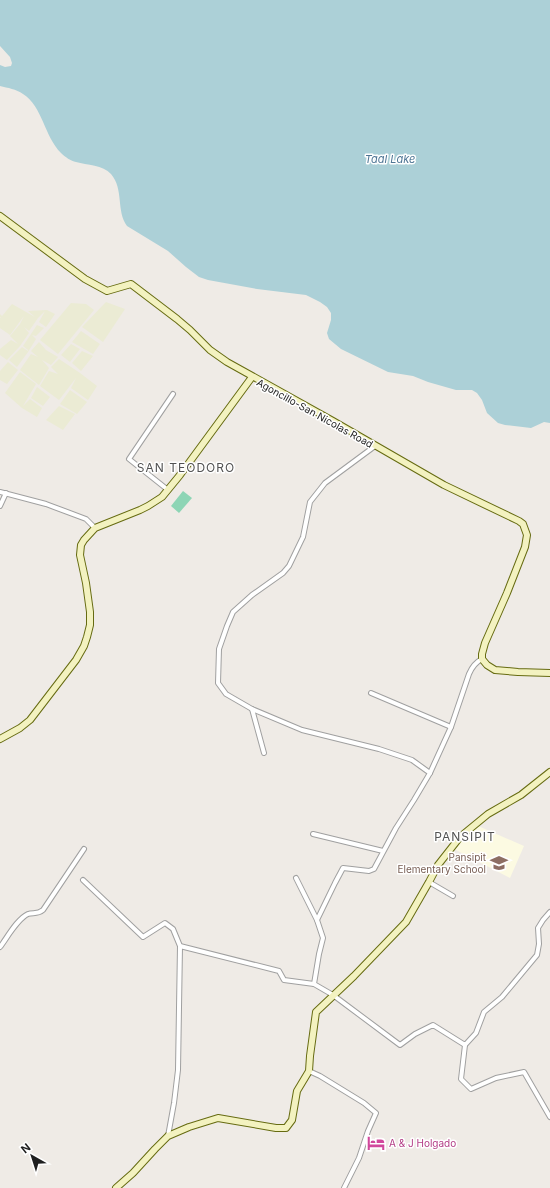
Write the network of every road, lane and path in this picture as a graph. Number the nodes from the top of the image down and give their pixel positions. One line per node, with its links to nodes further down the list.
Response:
1 (0, 216): 2 (main road)
2 (252, 377): 4 (main road, Agoncillo-San Nicolas Road); 5 (main road, Agoncillo-San Nicolas Road)
3 (173, 394): 5 (street)
4 (375, 446): 10 (main road, Agoncillo-San Nicolas Road); 13 (street)
5 (168, 490): 9 (main road, Agoncillo-San Nicolas Road)
6 (0, 492): 7 (street)
7 (6, 493): 8 (street); 9 (street)
8 (0, 506)
9 (95, 528): 15 (main road, Agoncillo-San Nicolas Road)
10 (482, 659): 11 (main road); 14 (street)
11 (550, 673)
12 (371, 693): 14 (street)
13 (252, 709): 16 (street); 18 (street)
14 (451, 727): 18 (street)
15 (0, 739)
16 (264, 753)
17 (550, 772): 24 (main road)
18 (430, 773): 21 (street)
19 (313, 834): 21 (street)
20 (84, 849): 29 (street)
21 (383, 851): 27 (street)
22 (296, 878): 27 (street)
23 (83, 880): 28 (street)
24 (429, 882): 25 (street); 31 (main road)
25 (453, 896)
26 (550, 912): 32 (street)
27 (317, 920): 30 (street)
28 (180, 946): 30 (street); 35 (street)
29 (0, 947)
30 (314, 984): 31 (street)
31 (333, 995): 32 (street); 33 (main road)
32 (465, 1045): 34 (street)
33 (309, 1071): 35 (main road); 37 (street)
34 (550, 1117)
35 (168, 1136): 36 (main road)
36 (116, 1188)
37 (344, 1188)

